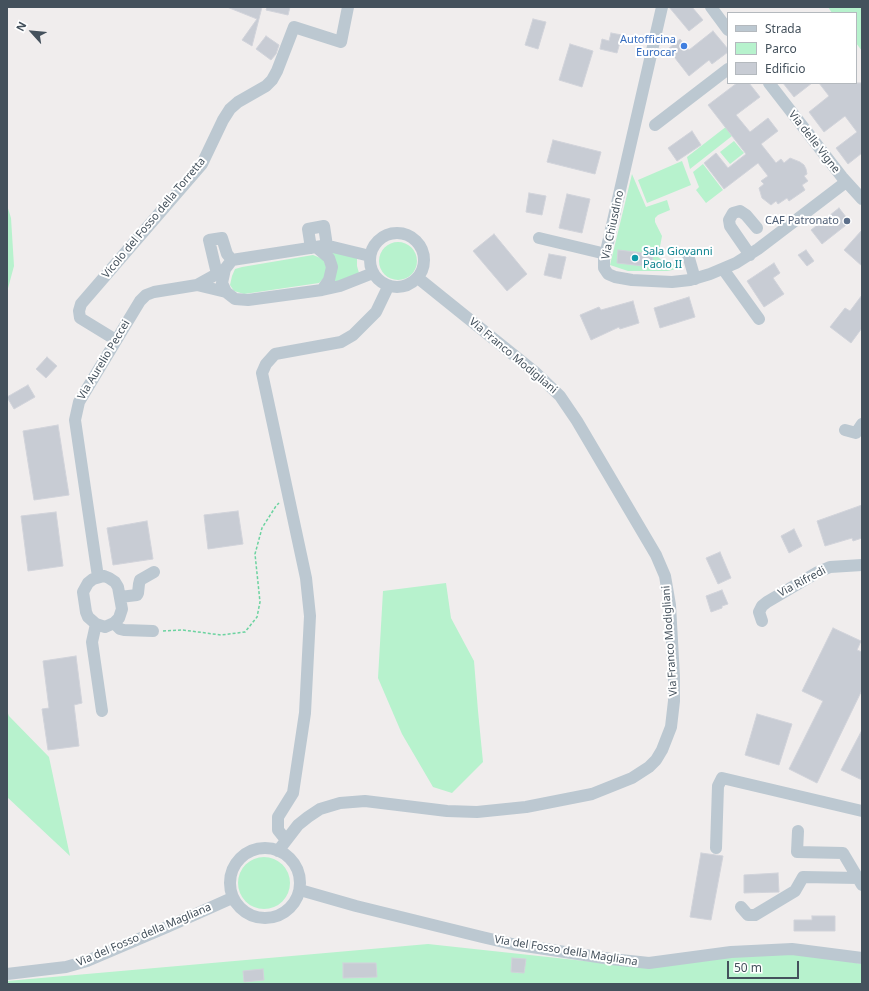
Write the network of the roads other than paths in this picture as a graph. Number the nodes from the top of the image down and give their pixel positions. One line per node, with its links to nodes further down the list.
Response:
1 (348, 7): 27 (street, Vicolo del Fosso della Torretta)
2 (662, 7): 13 (street, Via Chiusdino)
3 (711, 7): 4 (street)
4 (727, 29)
5 (727, 70): 7 (street)
6 (770, 84): 8 (street, Via delle Vigne)
7 (655, 125)
8 (846, 182): 9 (street, Via delle Vigne); 15 (street, Via Chiusdino)
9 (862, 199)
10 (757, 228): 15 (street)
11 (539, 238): 13 (street)
12 (318, 247): 16 (street); 17 (street); 24 (street)
13 (606, 254): 21 (street, Via Chiusdino)
14 (688, 255): 21 (street)
15 (750, 255): 18 (street, Via Chiusdino)
16 (370, 256): 19 (street); 20 (street)
17 (225, 268): 22 (street, Via Aurelio Peccei); 25 (street)
18 (723, 269): 21 (street, Via Chiusdino); 26 (street)
19 (373, 273): 23 (street); 24 (street, Via Aurelio Peccei)
20 (418, 278): 23 (street); 41 (street, Via Franco Modigliani)
21 (695, 279)
22 (197, 286): 25 (street, Via Aurelio Peccei); 27 (street, Via Aurelio Peccei)
23 (388, 287): 41 (street)
24 (322, 290): 25 (street, Via Aurelio Peccei)
25 (226, 292)
26 (759, 319)
27 (116, 340): 32 (street, Via Aurelio Peccei)
28 (862, 424): 29 (street)
29 (845, 430)
30 (862, 565): 34 (street, Via Rifredi)
31 (154, 572): 33 (street)
32 (98, 576): 33 (street); 36 (street)
33 (120, 597): 35 (street)
34 (762, 622)
35 (114, 623): 36 (street); 37 (street)
36 (96, 624): 38 (street)
37 (153, 631)
38 (102, 711)
39 (862, 811): 42 (street)
40 (798, 831): 44 (street)
41 (286, 840): 43 (street, Via Franco Modigliani)
42 (716, 848)
43 (278, 851): 45 (street); 46 (street)
44 (860, 881): 47 (street)
45 (300, 890): 46 (street); 48 (street, Via del Fosso della Magliana)
46 (232, 898): 49 (street, Via del Fosso della Magliana)
47 (741, 907)
48 (862, 958)
49 (7, 974)

